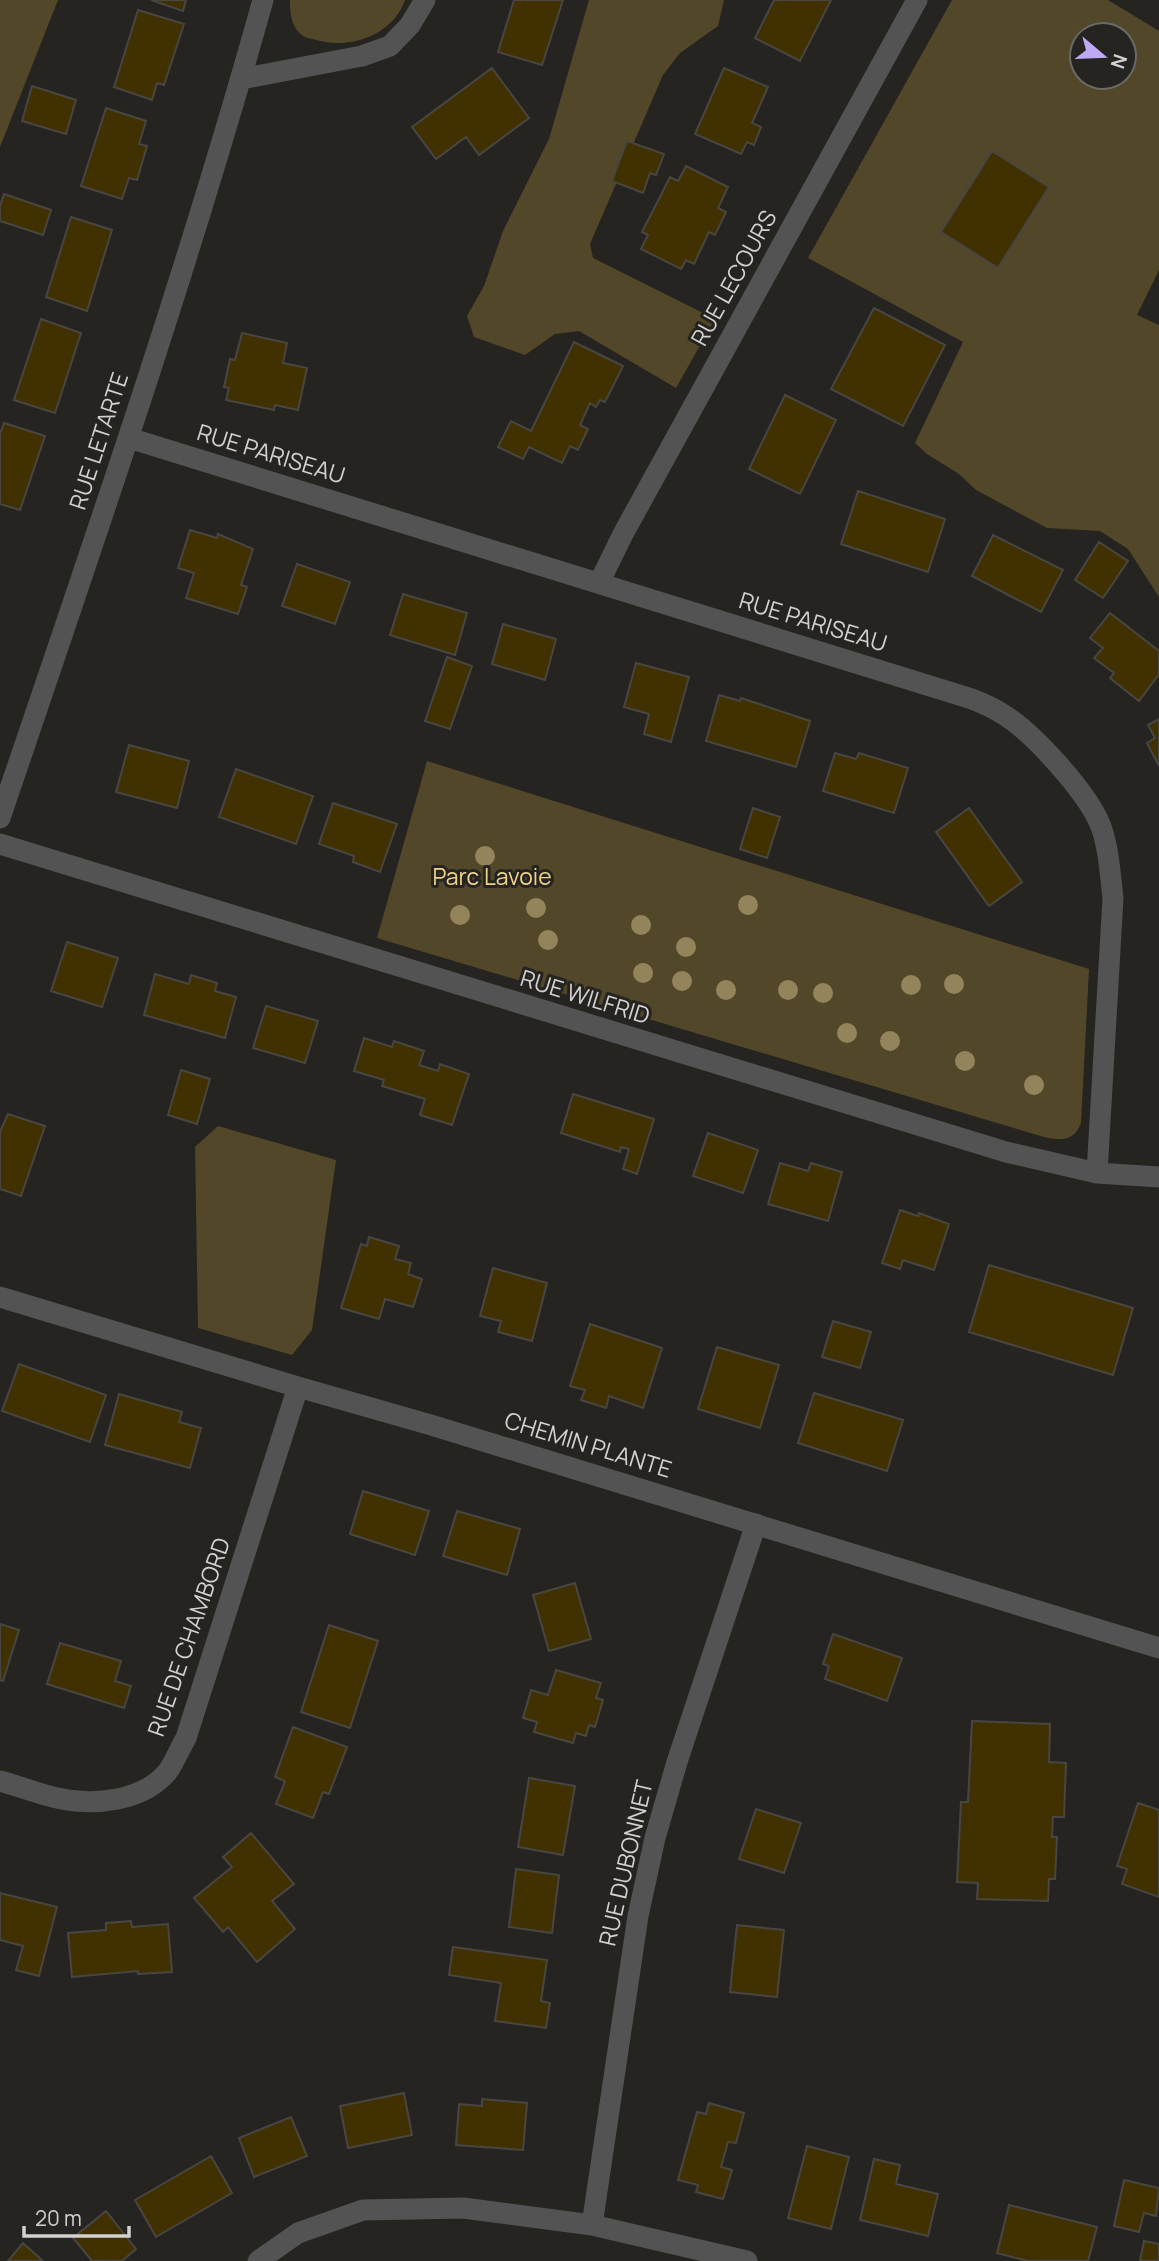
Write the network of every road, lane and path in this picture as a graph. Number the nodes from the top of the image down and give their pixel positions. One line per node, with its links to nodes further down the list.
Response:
1 (263, 0): 4 (street, RUE LETARTE)
2 (425, 0): 4 (street)
3 (917, 0): 6 (street, RUE LECOURS)
4 (241, 79): 5 (street, RUE LETARTE)
5 (129, 438): 6 (street, RUE PARISEAU); 7 (street, RUE LETARTE)
6 (598, 583): 9 (street, RUE PARISEAU)
7 (0, 818)
8 (0, 844): 9 (street, RUE WILFRID)
9 (1097, 1173): 10 (street, RUE WILFRID)
10 (1159, 1177)
11 (0, 1297): 12 (street, CHEMIN PLANTE)
12 (298, 1387): 13 (street, CHEMIN PLANTE); 15 (street, RUE DE CHAMBORD)
13 (756, 1524): 14 (street, CHEMIN PLANTE); 16 (street, RUE DUBONNET)
14 (1159, 1648)
15 (0, 1781)
16 (592, 2225): 17 (street); 18 (street)
17 (258, 2261)
18 (747, 2261)

